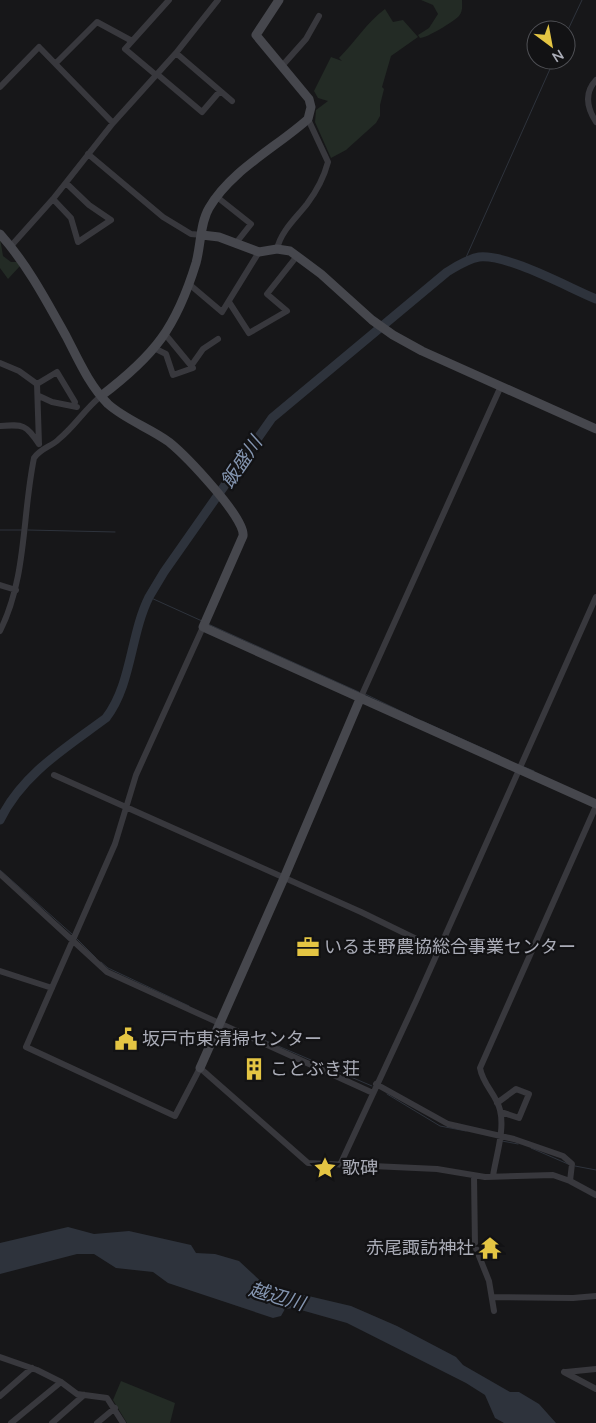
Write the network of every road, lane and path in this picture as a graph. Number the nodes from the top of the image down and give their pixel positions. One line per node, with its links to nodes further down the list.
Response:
1 (169, 0): 5 (street)
2 (218, 0): 6 (street)
3 (279, 0): 8 (street)
4 (319, 16): 8 (street)
5 (132, 41): 7 (street); 9 (street)
6 (176, 53): 9 (street); 12 (street)
7 (56, 63): 11 (street); 16 (street)
8 (282, 66): 14 (street)
9 (156, 74): 12 (street); 16 (street)
10 (596, 80): 15 (street)
11 (0, 87)
12 (220, 91): 13 (street)
13 (232, 102)
14 (308, 119): 19 (street); 25 (street)
15 (596, 122)
16 (113, 123): 17 (street)
17 (88, 154): 18 (street); 22 (street)
18 (66, 183): 20 (street); 20 (street)
19 (217, 197): 22 (street); 23 (street)
20 (53, 199): 24 (street)
21 (0, 234): 24 (street)
22 (202, 235): 23 (street); 28 (street)
23 (236, 243): 26 (street)
24 (11, 246): 38 (street)
25 (277, 248): 26 (street); 27 (street)
26 (259, 252): 29 (street)
27 (298, 256): 29 (street); 36 (street)
28 (189, 284): 29 (street); 30 (street)
29 (229, 302)
30 (165, 334): 32 (street); 34 (street)
31 (218, 339): 34 (street)
32 (154, 348): 34 (street); 38 (street)
33 (0, 363): 35 (street)
34 (191, 366)
35 (37, 384): 37 (street); 39 (street)
36 (501, 386): 42 (street); 49 (street)
37 (39, 396): 39 (street); 43 (street)
38 (101, 396): 40 (street); 47 (street)
39 (74, 406): 40 (street)
40 (85, 408): 43 (street)
41 (0, 426): 43 (street)
42 (596, 428)
43 (40, 447): 45 (street)
44 (0, 585): 45 (street)
45 (16, 590): 48 (street)
46 (596, 597): 50 (street)
47 (203, 627): 49 (street); 53 (street)
48 (0, 631)
49 (362, 695): 50 (street); 55 (street)
50 (520, 768): 52 (street); 57 (street)
51 (54, 775): 53 (street)
52 (596, 805): 64 (street)
53 (126, 808): 55 (street); 56 (street)
54 (0, 874): 56 (street)
55 (284, 878): 57 (street); 60 (street)
56 (73, 940): 59 (street); 60 (street)
57 (438, 949): 62 (street)
58 (0, 971): 59 (street)
59 (52, 988): 61 (street)
60 (220, 1023): 61 (street); 63 (street)
61 (200, 1068): 67 (street)
62 (376, 1084): 63 (street); 66 (street)
63 (372, 1093): 67 (street)
64 (497, 1103): 65 (street); 65 (street)
65 (501, 1112): 66 (street)
66 (500, 1135): 69 (street); 70 (street)
67 (340, 1165): 68 (street)
68 (474, 1176): 69 (street); 73 (street)
69 (493, 1176): 70 (street)
70 (570, 1181): 71 (street)
71 (596, 1195)
72 (596, 1296): 73 (street)
73 (494, 1297): 74 (street)
74 (494, 1311)
75 (1, 1359): 76 (street)
76 (32, 1368): 78 (street); 81 (street)
77 (596, 1369): 79 (street)
78 (61, 1382): 80 (street); 83 (street)
79 (596, 1389)
80 (84, 1395): 82 (street); 84 (street)
81 (0, 1396)
82 (114, 1408): 85 (street); 86 (street)
83 (11, 1423)
84 (52, 1423)
85 (97, 1423)
86 (123, 1423)

